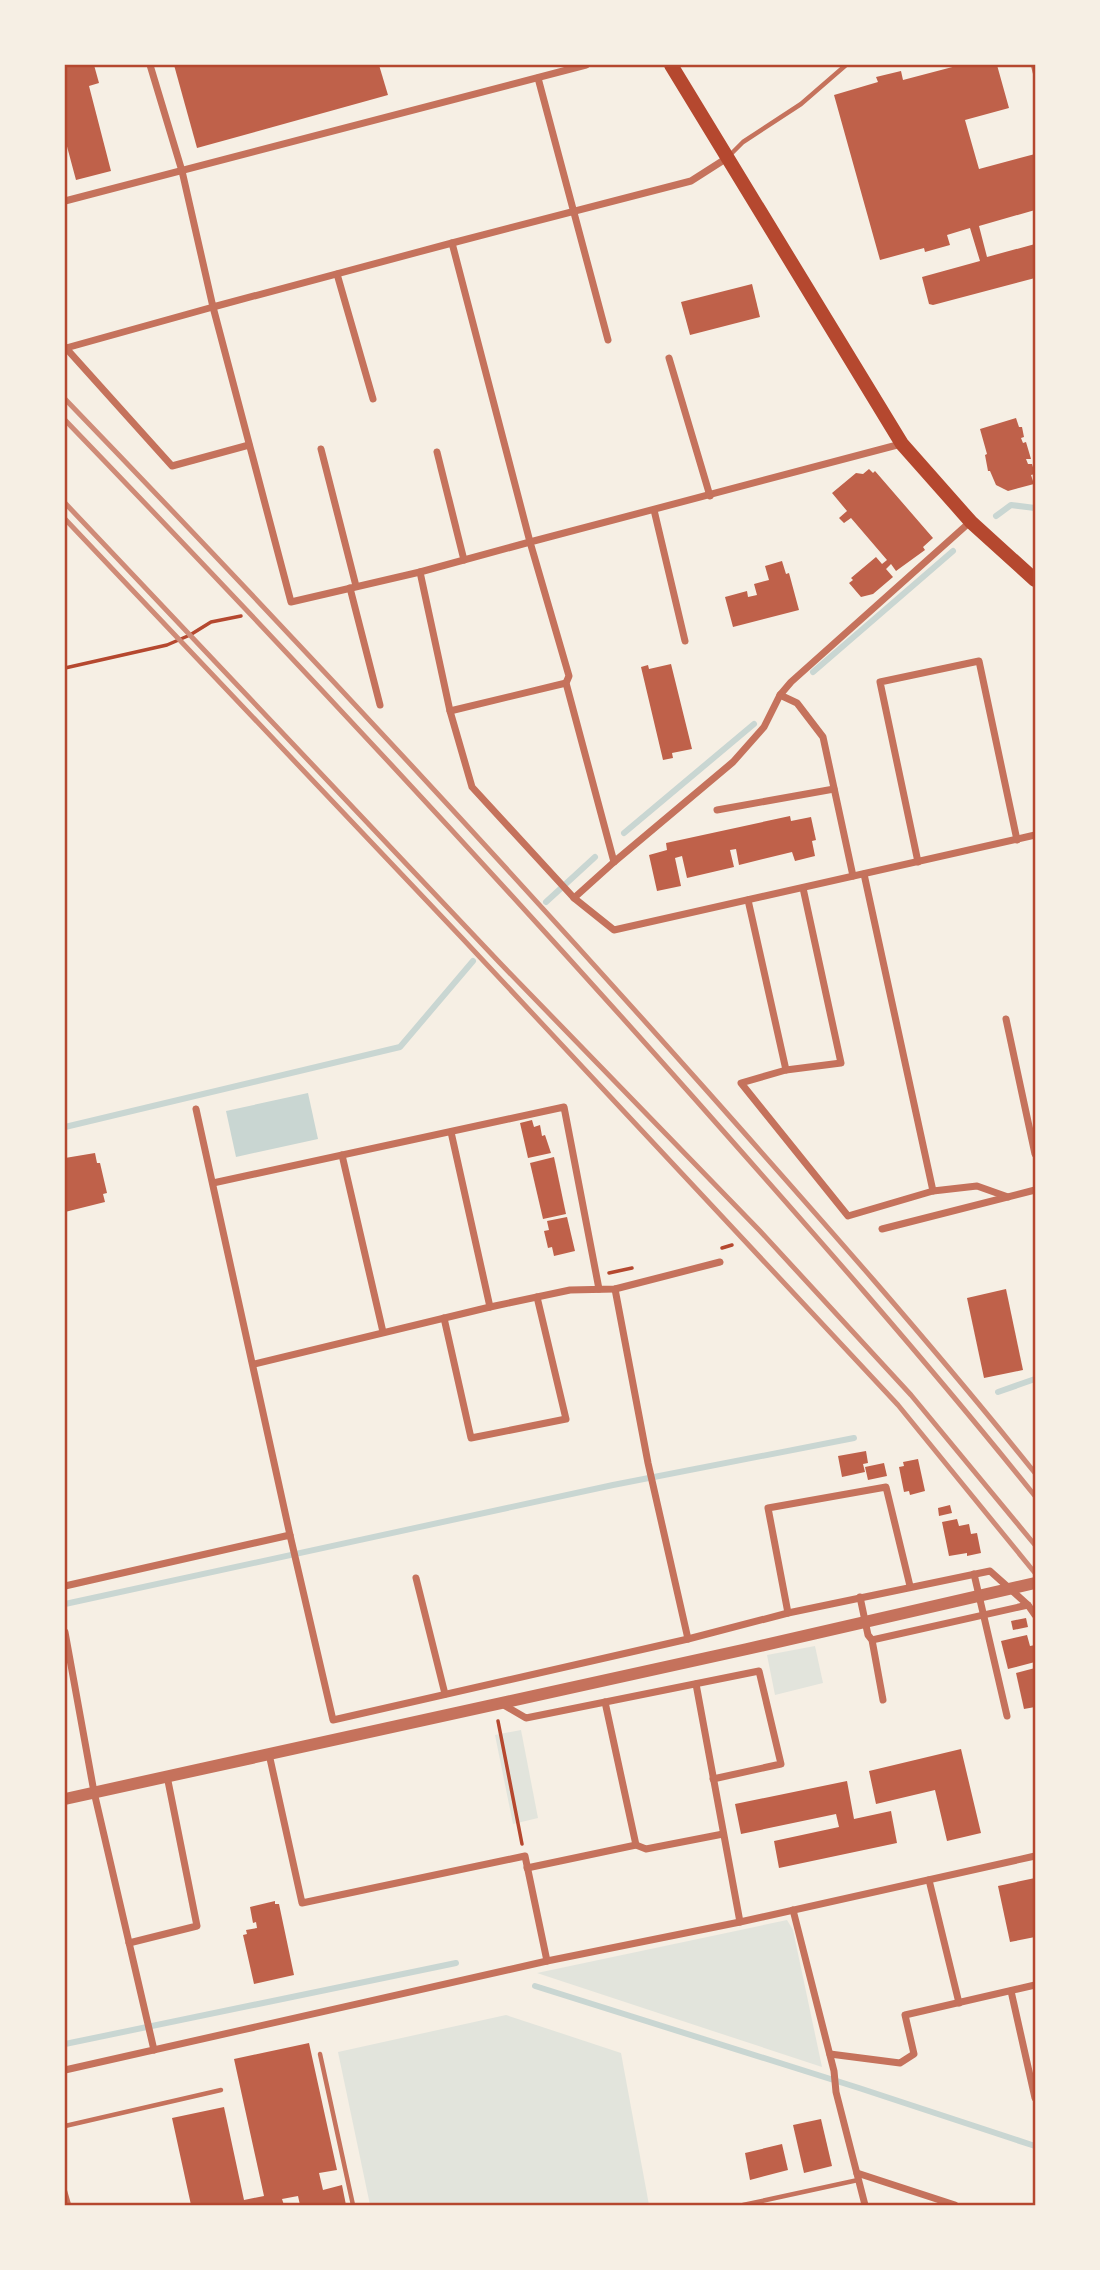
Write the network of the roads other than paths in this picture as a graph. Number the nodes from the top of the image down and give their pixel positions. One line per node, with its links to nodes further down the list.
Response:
1 (150, 65): 9 (street)
2 (586, 65): 7 (street)
3 (671, 65): 8 (main road)
4 (846, 65): 8 (lane)
5 (1033, 65): 6 (lane)
6 (1035, 73)
7 (538, 78): 9 (street); 11 (street)
8 (727, 158): 11 (street); 19 (main road)
9 (182, 171): 10 (street); 14 (street)
10 (65, 201)
11 (574, 212): 12 (street); 15 (street)
12 (452, 243): 13 (street); 26 (street)
13 (337, 274): 14 (street); 18 (street)
14 (213, 307): 16 (street); 20 (street)
15 (608, 340)
16 (65, 347): 20 (street)
17 (669, 358): 23 (street)
18 (373, 399)
19 (902, 444): 23 (street); 25 (main road)
20 (249, 445): 30 (street)
21 (321, 449): 30 (street)
22 (437, 452): 27 (street)
23 (710, 496): 24 (street)
24 (654, 510): 26 (street); 31 (street)
25 (971, 522): 29 (main road); 33 (street)
26 (530, 542): 27 (street); 32 (street)
27 (464, 560): 28 (street)
28 (420, 572): 30 (street); 35 (street)
29 (1035, 580)
30 (353, 587): 34 (street)
31 (685, 641)
32 (566, 683): 35 (street); 40 (street)
33 (780, 695): 36 (street); 40 (street)
34 (380, 705)
35 (450, 711): 45 (street)
36 (834, 789): 37 (street); 43 (street)
37 (717, 810)
38 (1035, 835): 39 (street)
39 (1017, 839): 41 (street); 41 (street)
40 (614, 862): 45 (street)
41 (918, 862): 42 (street)
42 (864, 874): 43 (street); 55 (street)
43 (853, 877): 44 (street)
44 (803, 888): 46 (street); 48 (street)
45 (574, 898): 46 (street)
46 (748, 900): 48 (street)
47 (1006, 1018): 51 (street)
48 (786, 1070): 55 (street)
49 (196, 1109): 53 (street)
50 (451, 1132): 52 (street); 59 (street); 62 (street)
51 (1035, 1154)
52 (342, 1155): 53 (street); 64 (street)
53 (213, 1182): 65 (street)
54 (1035, 1190): 56 (street)
55 (933, 1191): 56 (street)
56 (1008, 1197): 57 (street)
57 (882, 1229)
58 (720, 1262): 60 (street)
59 (599, 1289): 60 (street); 61 (street)
60 (615, 1289): 78 (street)
61 (537, 1297): 62 (street); 63 (street)
62 (490, 1307): 63 (street)
63 (444, 1318): 64 (street)
64 (383, 1332): 65 (street)
65 (254, 1364): 66 (street)
66 (290, 1535): 70 (street); 81 (street)
67 (974, 1574): 71 (street); 73 (street); 75 (street)
68 (416, 1578): 81 (street)
69 (1035, 1583): 84 (street)
70 (65, 1586)
71 (910, 1586): 72 (street); 74 (street)
72 (860, 1597): 74 (street); 79 (street)
73 (1028, 1605): 75 (street); 76 (street)
74 (788, 1613): 78 (street)
75 (985, 1615): 79 (street); 85 (street)
76 (1035, 1615)
77 (65, 1632): 89 (street)
78 (688, 1639): 81 (street)
79 (872, 1640): 82 (street)
80 (696, 1684): 83 (street); 88 (street); 88 (street)
81 (445, 1694)
82 (883, 1700)
83 (605, 1702): 84 (street); 92 (street)
84 (500, 1703): 86 (street)
85 (1007, 1716)
86 (269, 1754): 87 (street); 94 (street)
87 (167, 1776): 89 (street); 98 (street)
88 (713, 1779): 91 (street)
89 (94, 1792): 90 (street); 98 (street)
90 (65, 1799)
91 (723, 1834): 92 (street); 97 (street)
92 (636, 1845): 94 (street)
93 (1035, 1856): 95 (street)
94 (527, 1868): 99 (street)
95 (929, 1880): 96 (street); 102 (street)
96 (793, 1910): 97 (street); 105 (street)
97 (740, 1922): 99 (street)
98 (129, 1943): 103 (street)
99 (547, 1961): 103 (street)
100 (1035, 1985): 101 (street)
101 (1011, 1991): 102 (street); 108 (street)
102 (959, 2003): 105 (street)
103 (154, 2050): 106 (street)
104 (320, 2054): 113 (lane)
105 (830, 2054): 110 (street)
106 (65, 2070)
107 (221, 2090): 109 (lane)
108 (1035, 2098)
109 (65, 2126)
110 (858, 2176): 114 (lane); 115 (street); 116 (street)
111 (65, 2191): 112 (lane)
112 (69, 2205)
113 (353, 2205)
114 (743, 2205)
115 (865, 2205)
116 (955, 2205)

